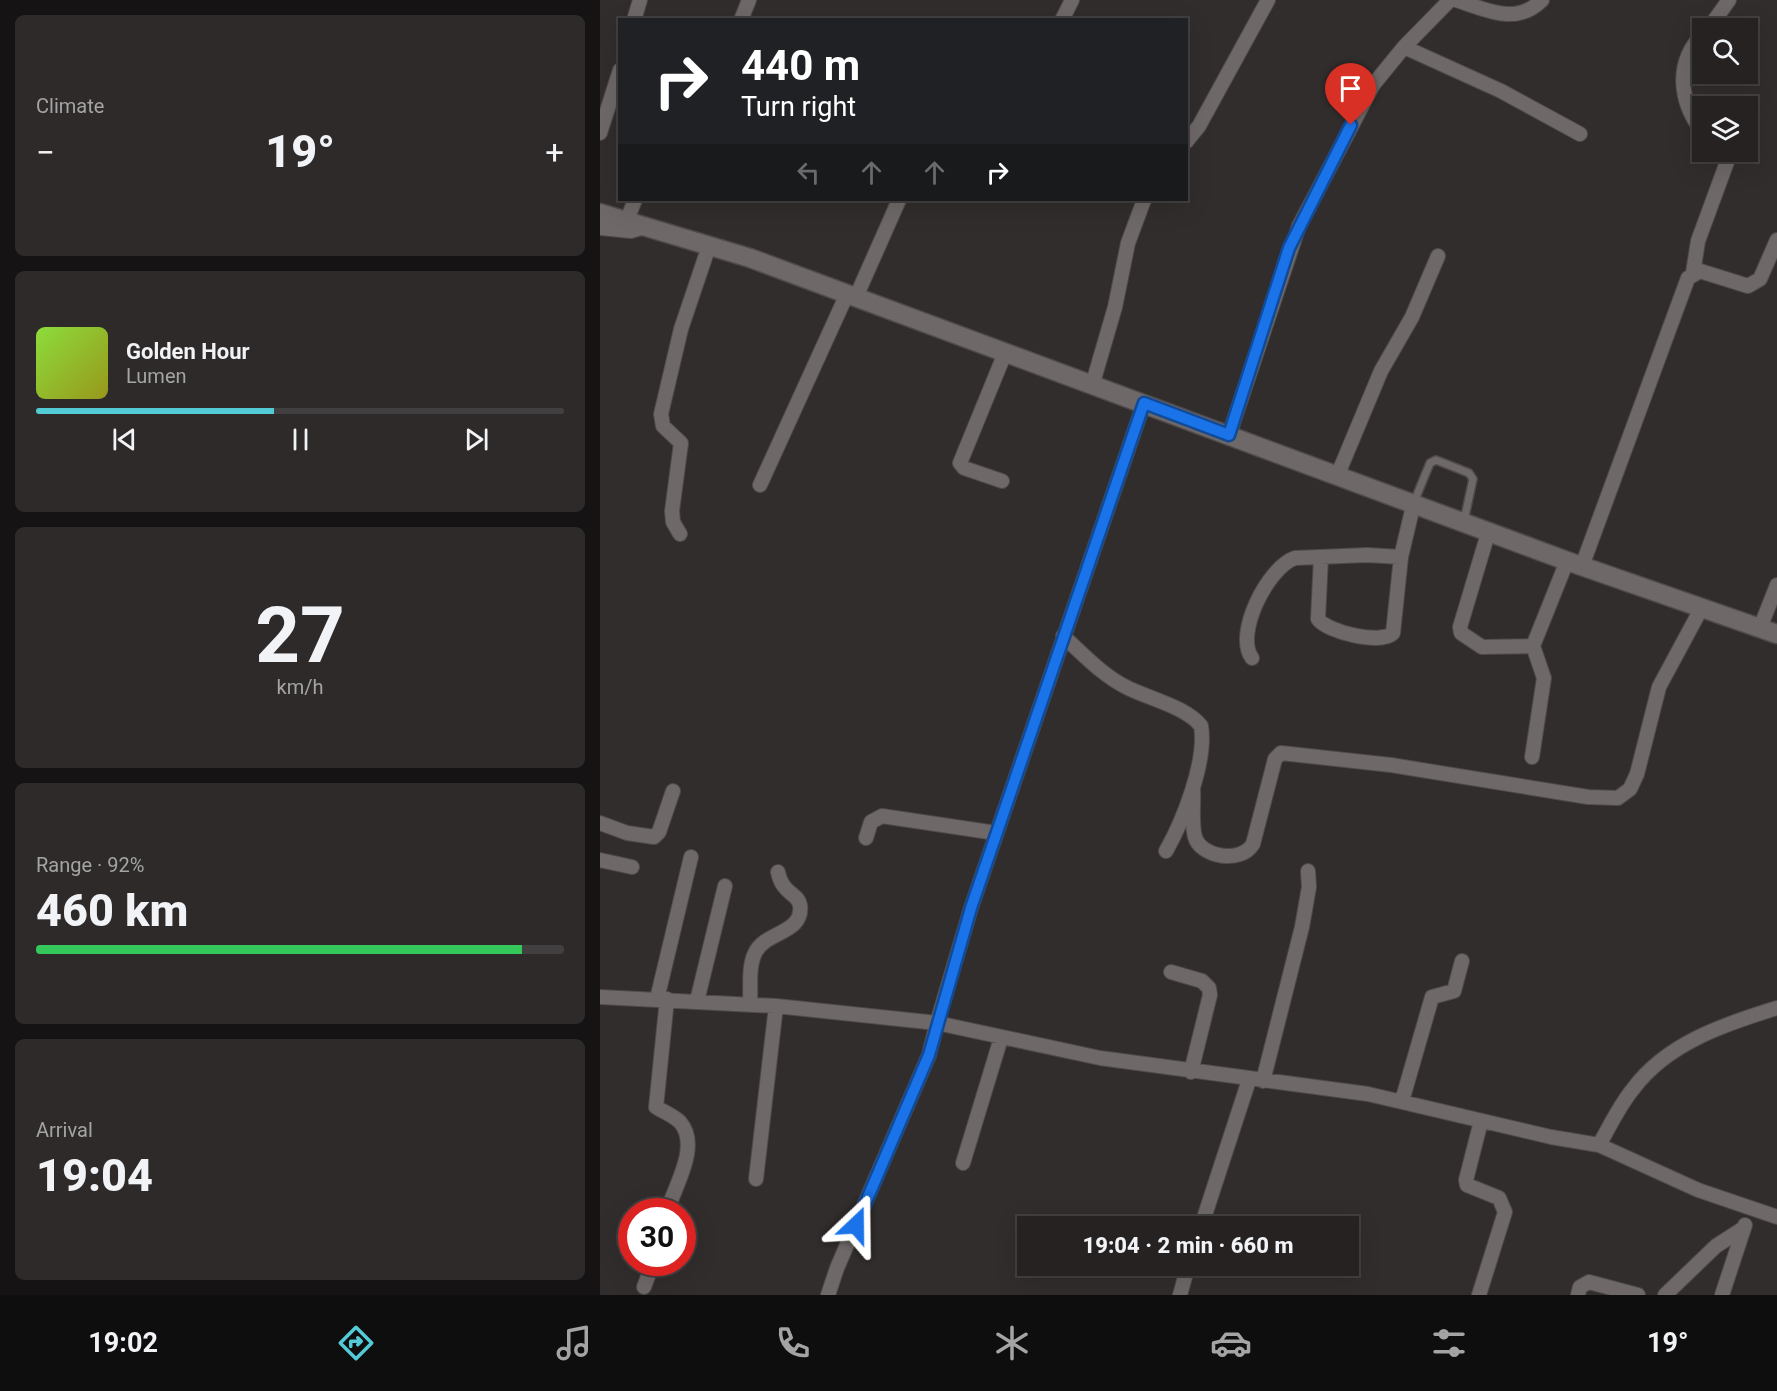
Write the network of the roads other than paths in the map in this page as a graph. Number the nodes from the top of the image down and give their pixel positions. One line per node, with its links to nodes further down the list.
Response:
1 (640, 0): 9 (street)
2 (749, 0): 10 (street)
3 (1072, 0): 11 (street)
4 (1268, 0): 19 (street)
5 (1450, 0): 13 (street)
6 (1456, 0): 7 (street)
7 (1542, 0)
8 (1729, 0): 12 (street)
9 (635, 18)
10 (742, 18)
11 (1063, 18)
12 (1719, 18)
13 (1404, 47): 18 (street); 36 (street)
14 (1692, 50): 16 (street)
15 (618, 76): 17 (street)
16 (1692, 113)
17 (600, 133)
18 (1580, 134)
19 (1188, 140)
20 (1726, 162): 31 (street)
21 (635, 201): 25 (street)
22 (899, 201): 32 (street)
23 (1144, 201): 34 (street)
24 (600, 213): 25 (main road)
25 (627, 220): 26 (main road)
26 (648, 226): 27 (street); 29 (main road)
27 (600, 228)
28 (1777, 240): 31 (street)
29 (709, 246): 32 (main road); 43 (street)
30 (1438, 256): 37 (street)
31 (1693, 273): 46 (street)
32 (852, 295): 33 (main road); 39 (street)
33 (1005, 353): 34 (main road); 38 (street)
34 (1092, 386): 35 (main road)
35 (1144, 403): 36 (main road); 50 (street)
36 (1229, 435): 37 (main road)
37 (1338, 474): 40 (main road)
38 (1002, 481)
39 (760, 485)
40 (1414, 502): 41 (main road); 41 (lane); 45 (street)
41 (1464, 521): 42 (main road)
42 (1489, 530): 46 (main road); 51 (street)
43 (680, 534)
44 (1321, 557): 45 (street); 45 (street); 52 (street)
45 (1401, 557)
46 (1575, 564): 48 (main road); 51 (street)
47 (1777, 585): 49 (street)
48 (1701, 609): 49 (main road); 54 (street)
49 (1768, 631)
50 (1063, 636): 54 (street); 57 (street)
51 (1533, 646): 53 (street)
52 (1252, 658)
53 (1532, 757)
54 (1193, 789): 59 (street)
55 (673, 791): 56 (street)
56 (600, 823)
57 (996, 833): 58 (street); 74 (street)
58 (866, 838)
59 (1166, 851)
60 (691, 857): 69 (street)
61 (600, 860): 62 (street)
62 (632, 867)
63 (1308, 871): 77 (street)
64 (778, 872): 71 (street)
65 (725, 886): 70 (street)
66 (1462, 961): 78 (street)
67 (1172, 972): 76 (street)
68 (600, 996): 69 (street)
69 (662, 999): 70 (street); 83 (street)
70 (697, 1001): 71 (street)
71 (750, 1004): 72 (street)
72 (776, 1006): 74 (street); 82 (street)
73 (1777, 1008): 80 (street)
74 (938, 1023): 75 (street); 92 (street)
75 (1001, 1038): 76 (street); 81 (street)
76 (1191, 1072): 77 (street)
77 (1256, 1081): 78 (street); 85 (street)
78 (1402, 1101): 79 (street)
79 (1481, 1121): 80 (street); 93 (street)
80 (1599, 1145): 84 (street)
81 (963, 1163)
82 (756, 1179)
83 (672, 1198)
84 (1752, 1210): 86 (street); 87 (street)
85 (1205, 1216)
86 (1777, 1217)
87 (1744, 1228): 96 (street); 97 (street)
88 (648, 1276): 90 (street)
89 (1186, 1276): 91 (street)
90 (644, 1287)
91 (1183, 1294)
92 (828, 1295)
93 (1479, 1295)
94 (1578, 1295): 95 (street)
95 (1638, 1295)
96 (1665, 1295)
97 (1722, 1295)

